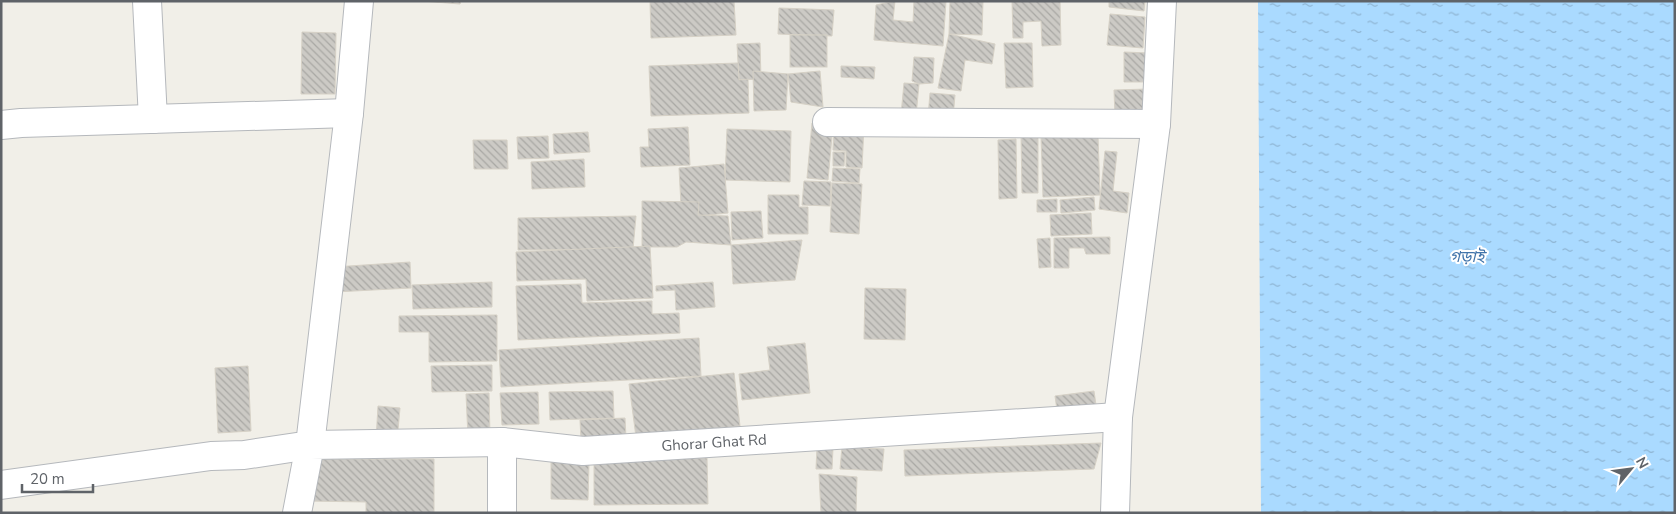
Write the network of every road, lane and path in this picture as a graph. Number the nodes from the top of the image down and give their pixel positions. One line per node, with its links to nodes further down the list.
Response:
1 (147, 1): 5 (street)
2 (359, 1): 4 (street)
3 (1162, 1): 7 (street)
4 (349, 113): 5 (street); 11 (street)
5 (153, 119): 8 (street)
6 (827, 122): 7 (street)
7 (1156, 124): 9 (street)
8 (1, 125)
9 (1118, 417): 10 (street, Ghorar Ghat Rd); 15 (street)
10 (502, 442): 11 (street, Ghorar Ghat Rd); 14 (street)
11 (310, 445): 12 (street, Ghorar Ghat Rd); 13 (street)
12 (1, 485)
13 (296, 513)
14 (502, 513)
15 (1115, 513)

